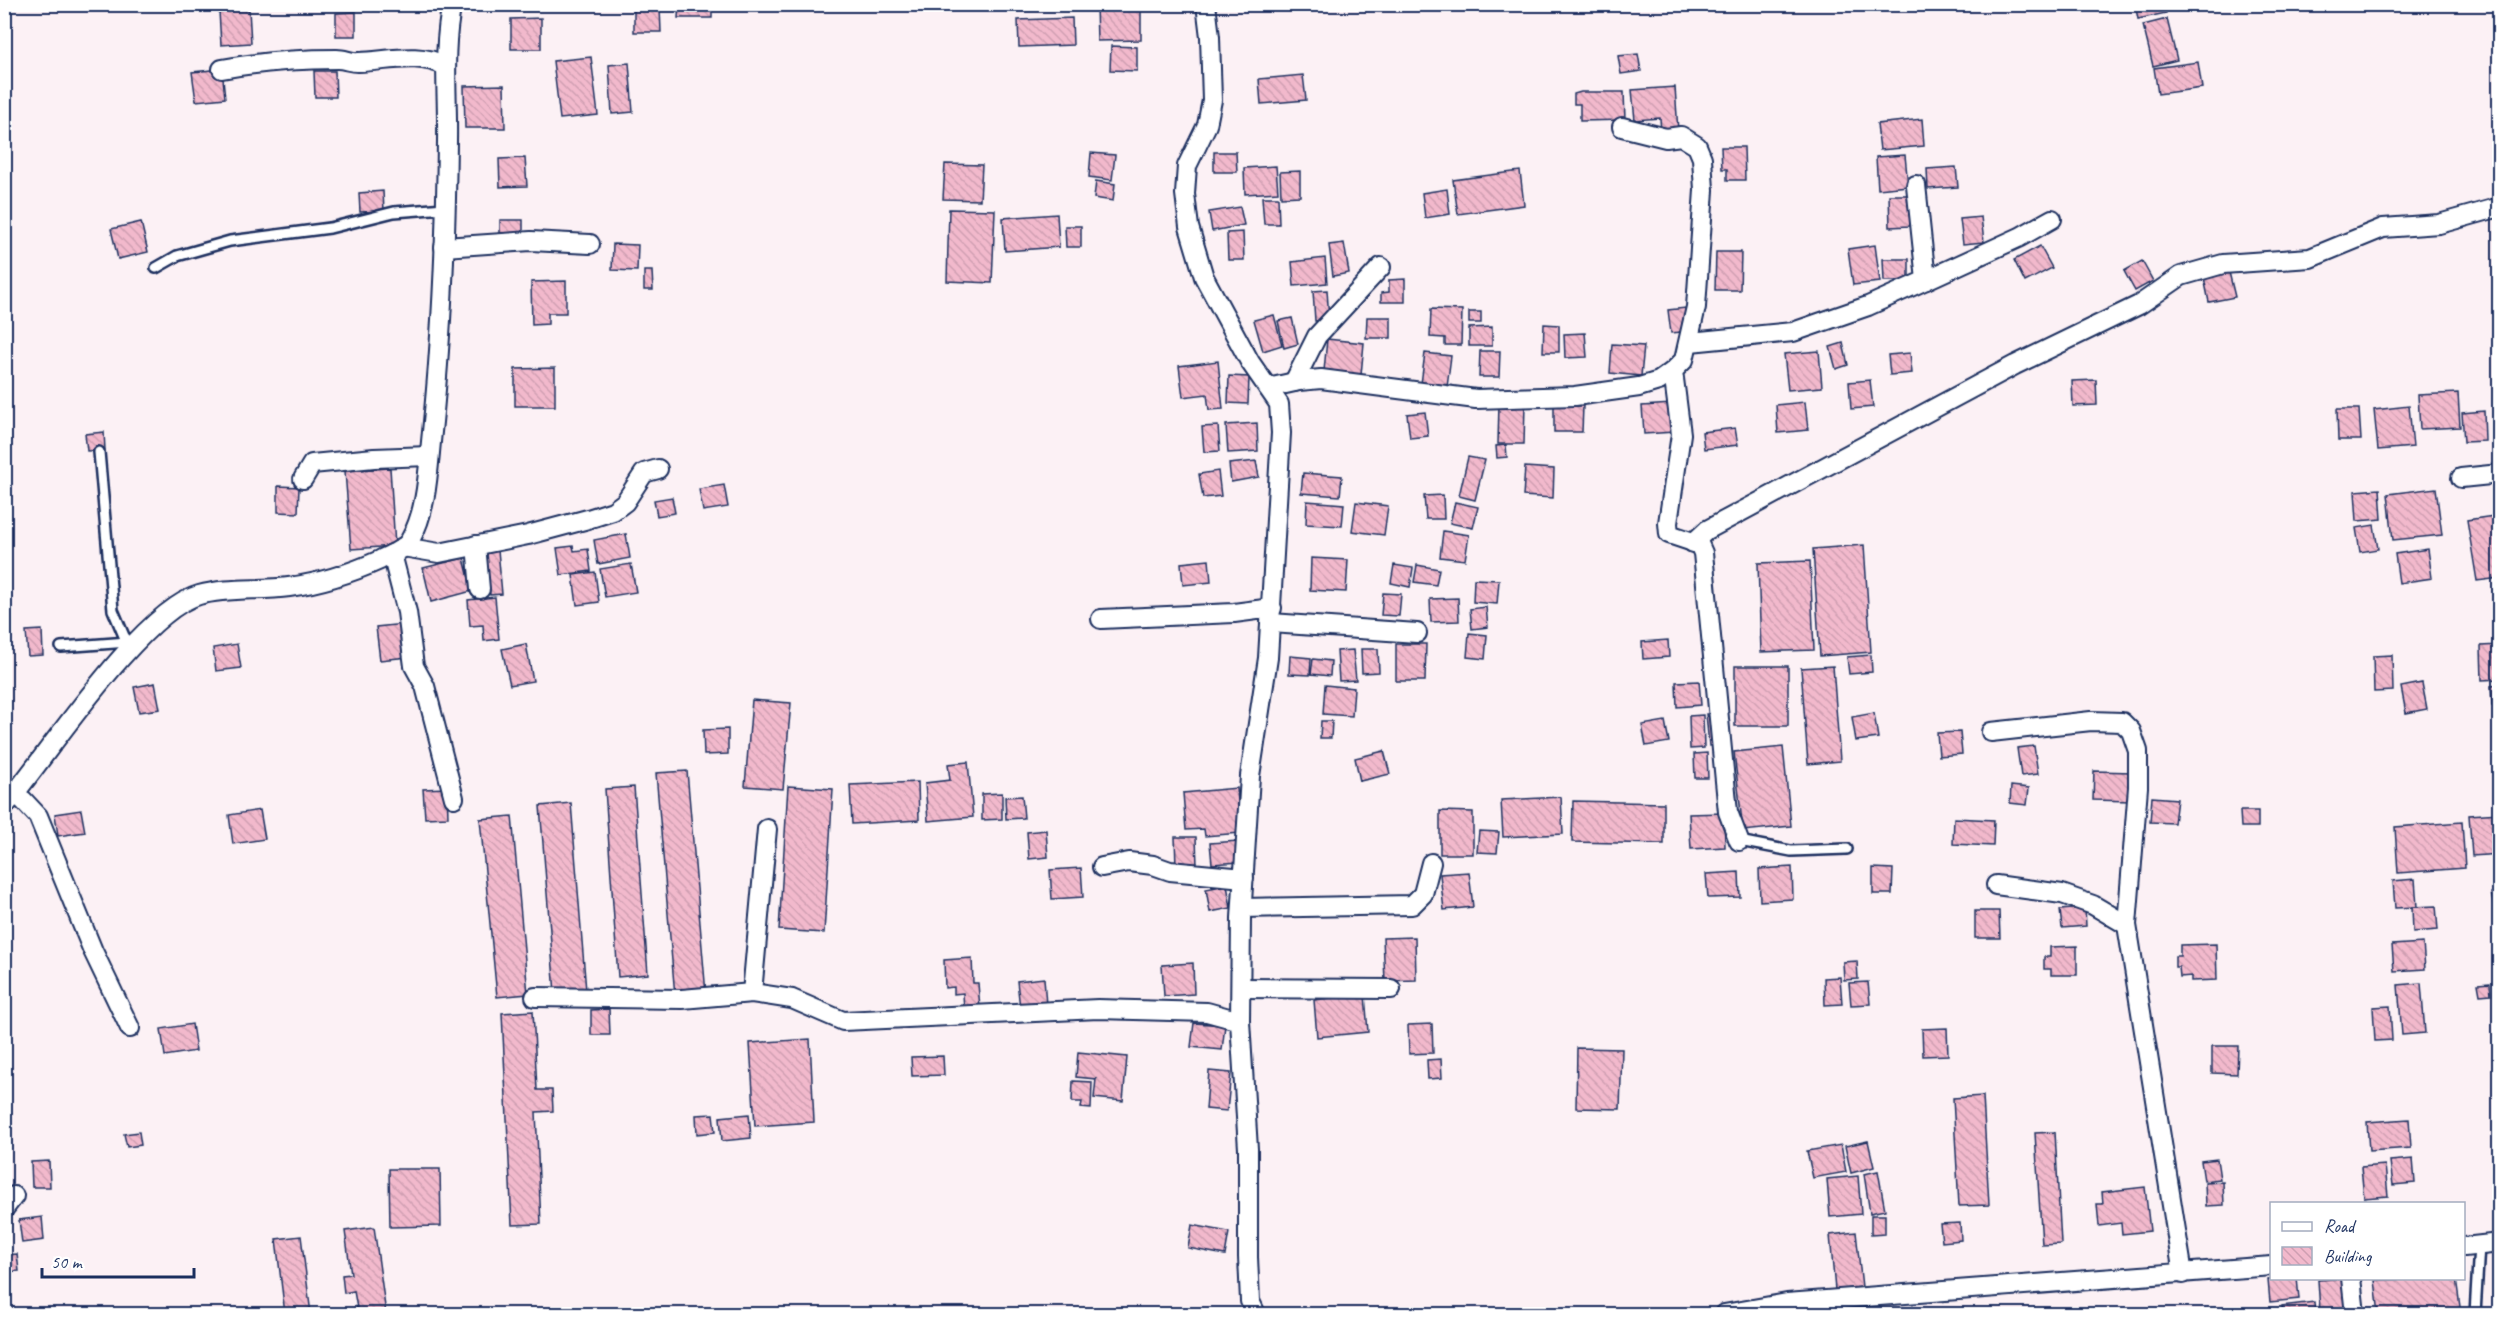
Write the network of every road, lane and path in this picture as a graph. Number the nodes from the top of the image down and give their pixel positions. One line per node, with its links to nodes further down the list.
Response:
1 (452, 4): 3 (street)
2 (1206, 4): 18 (street)
3 (445, 66): 4 (street); 8 (street)
4 (222, 69)
5 (1623, 127): 15 (street)
6 (1916, 185): 14 (street)
7 (2499, 207): 25 (street)
8 (445, 208): 11 (street); 13 (lane)
9 (2052, 219): 14 (street)
10 (590, 244): 11 (street)
11 (444, 247): 20 (street)
12 (1381, 267): 17 (street)
13 (156, 268)
14 (1926, 280): 15 (street)
15 (1690, 342): 16 (street)
16 (1673, 371): 17 (street); 25 (street)
17 (1294, 382): 18 (street)
18 (1268, 388): 29 (street)
19 (99, 452): 32 (lane)
20 (429, 456): 24 (street); 27 (street)
21 (658, 468): 26 (street)
22 (2499, 474): 23 (street)
23 (2461, 478)
24 (303, 479)
25 (1693, 543): 38 (street)
26 (476, 545): 27 (street); 28 (street)
27 (398, 550): 32 (street); 35 (street)
28 (480, 589)
29 (1271, 616): 30 (street); 31 (street); 42 (street)
30 (1101, 619)
31 (1417, 633)
32 (130, 645): 33 (lane); 36 (street)
33 (61, 646)
34 (1991, 732): 45 (street)
35 (454, 798)
36 (9, 801): 51 (street)
37 (767, 829): 48 (street)
38 (1739, 841): 39 (lane)
39 (1847, 849)
40 (1431, 863): 44 (street)
41 (1102, 867): 42 (street)
42 (1244, 878): 44 (street)
43 (1996, 885): 45 (street)
44 (1242, 908): 46 (street)
45 (2127, 925): 55 (street)
46 (1242, 988): 47 (street); 50 (street)
47 (1391, 989)
48 (752, 993): 49 (street); 50 (street)
49 (535, 997)
50 (1240, 1020): 57 (street)
51 (130, 1028)
52 (2499, 1243): 53 (street)
53 (2471, 1246): 60 (lane)
54 (2270, 1266): 55 (street)
55 (2183, 1274): 58 (street)
56 (2351, 1280): 59 (street)
57 (1256, 1314)
58 (1724, 1314)
59 (2355, 1314)
60 (2475, 1314)

